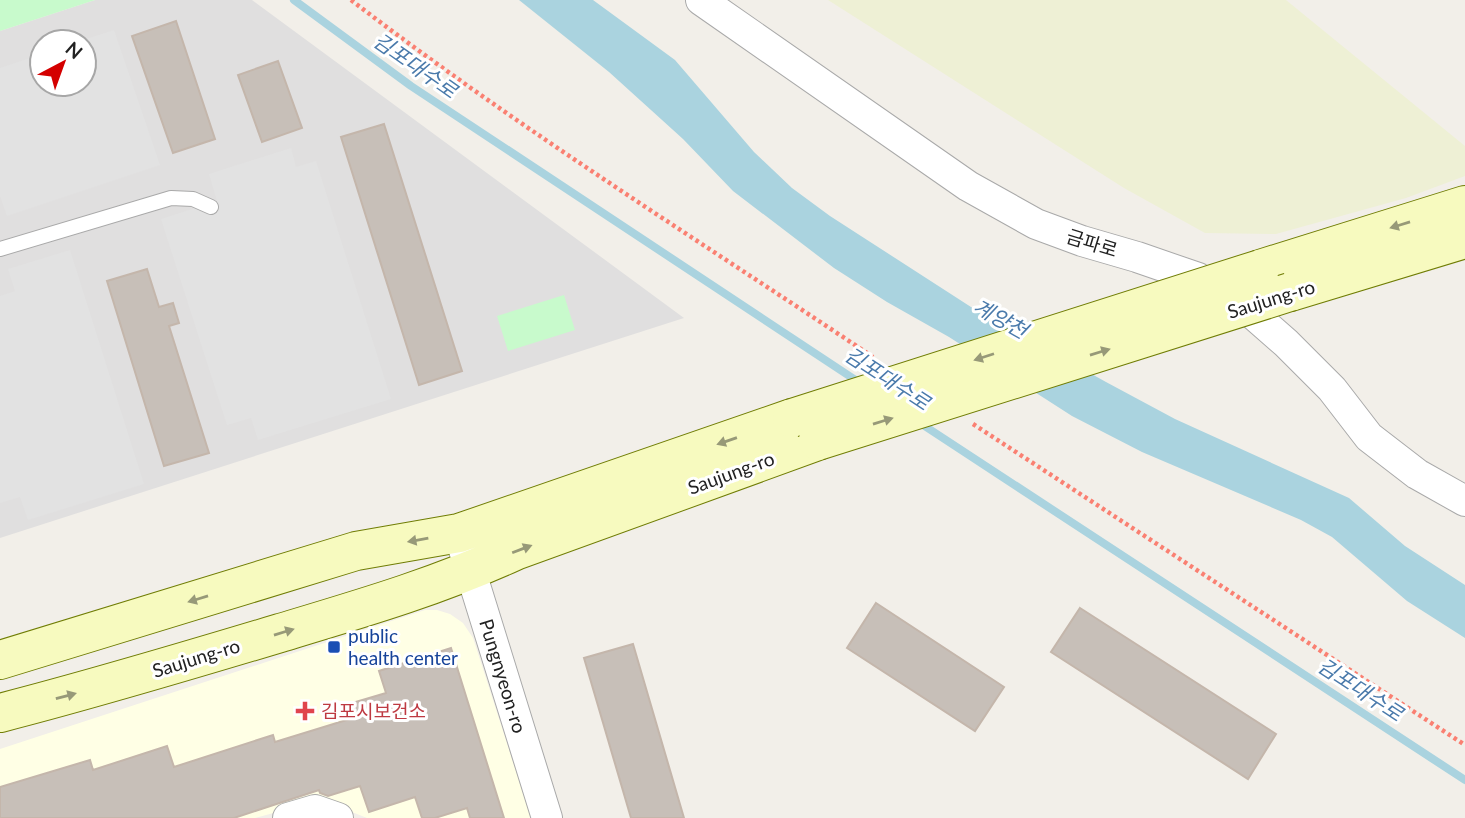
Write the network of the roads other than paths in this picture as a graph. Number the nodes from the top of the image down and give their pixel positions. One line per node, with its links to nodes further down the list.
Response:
1 (701, 0): 7 (street, 금파로)
2 (1465, 205): 6 (street, Saujung-ro, one-way to 6, bridge)
3 (211, 207): 5 (lane)
4 (1465, 239): 6 (street, Saujung-ro, one-way to 4, bridge)
5 (0, 249)
6 (805, 430): 8 (street, Saujung-ro, one-way to 8); 9 (street, Saujung-ro, one-way to 6)
7 (1465, 501)
8 (459, 533): 9 (street, Pungnyeon-ro); 10 (street, Saujung-ro, one-way to 10)
9 (471, 571): 11 (street, Saujung-ro, one-way to 9); 14 (street, Pungnyeon-ro)
10 (0, 660)
11 (0, 713)
12 (288, 818): 13 (street)
13 (338, 818)
14 (547, 818)

